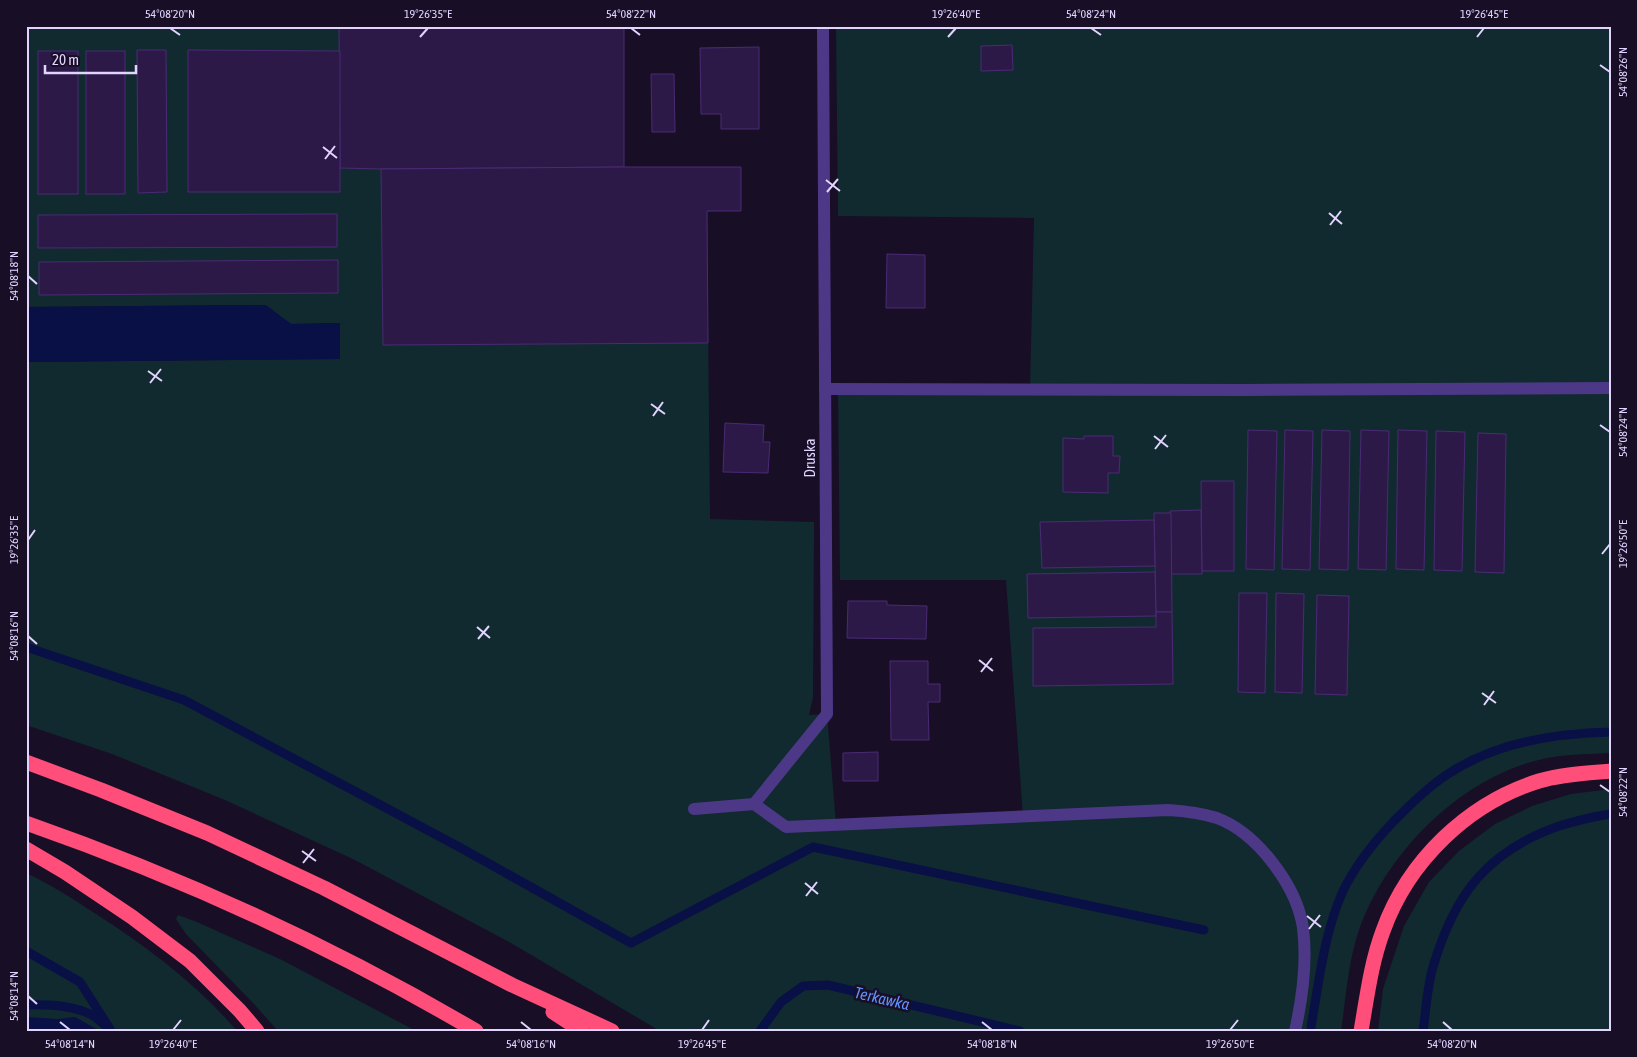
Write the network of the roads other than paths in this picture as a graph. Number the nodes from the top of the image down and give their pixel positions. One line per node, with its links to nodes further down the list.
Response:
1 (823, 26): 3 (street, Druska)
2 (1611, 388): 3 (street)
3 (825, 389): 6 (street, Druska)
4 (26, 762): 10 (highway)
5 (1611, 771): 16 (highway)
6 (754, 804): 7 (street); 15 (street)
7 (694, 809)
8 (26, 823): 12 (highway)
9 (26, 849): 11 (highway)
10 (512, 985): 13 (highway); 14 (highway)
11 (257, 1031)
12 (476, 1031)
13 (582, 1031)
14 (612, 1031)
15 (1295, 1031)
16 (1361, 1031)

